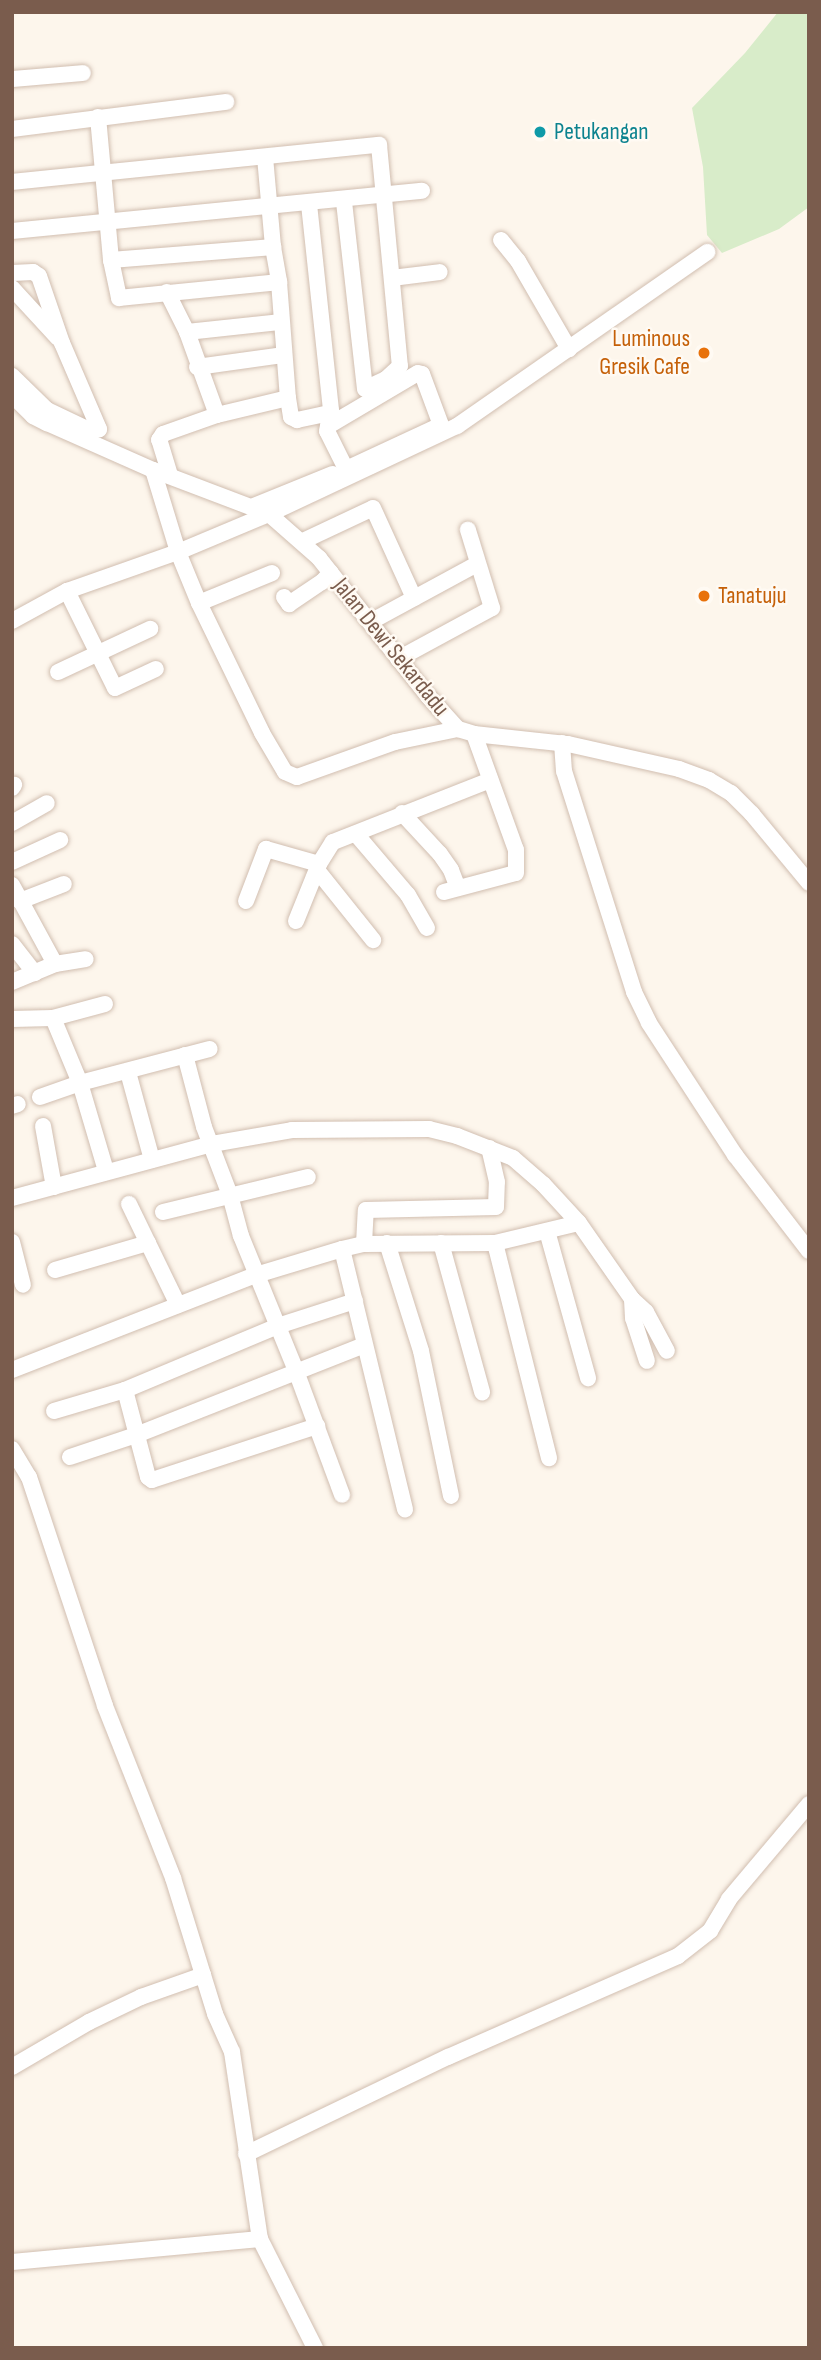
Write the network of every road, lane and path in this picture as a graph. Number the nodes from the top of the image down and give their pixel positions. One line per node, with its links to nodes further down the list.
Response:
1 (83, 73): 2 (street)
2 (12, 79)
3 (226, 102): 4 (street)
4 (98, 117): 5 (street); 7 (street)
5 (12, 129)
6 (265, 157): 7 (street); 10 (street); 13 (street)
7 (103, 173): 8 (street); 14 (street)
8 (12, 183)
9 (422, 191): 10 (street)
10 (383, 192): 11 (street); 22 (street)
11 (344, 201): 12 (street); 22 (street)
12 (309, 204): 13 (street); 34 (street)
13 (270, 207): 14 (street); 17 (street)
14 (107, 223): 15 (street); 19 (street)
15 (12, 231)
16 (501, 240): 29 (street)
17 (273, 247): 19 (street); 23 (street)
18 (707, 252): 29 (street)
19 (111, 260): 25 (street)
20 (439, 272): 22 (street)
21 (12, 273): 28 (street)
22 (391, 278)
23 (279, 282): 25 (street); 26 (street)
24 (12, 288): 28 (street)
25 (167, 292): 27 (street)
26 (281, 322): 27 (street); 30 (street)
27 (187, 332): 31 (street)
28 (62, 343): 35 (street)
29 (569, 349): 42 (street)
30 (284, 355): 31 (street); 34 (street)
31 (197, 367): 36 (street)
32 (12, 376): 37 (street)
33 (12, 395): 39 (street, Jalan Dewi Sekardadu)
34 (288, 398): 36 (street)
35 (88, 403): 37 (street); 37 (street)
36 (217, 415): 40 (street)
37 (67, 420)
38 (346, 469): 38 (street); 41 (street)
39 (153, 470): 40 (street, Jalan Dewi Sekardadu); 45 (street)
40 (170, 475): 41 (street, Jalan Dewi Sekardadu)
41 (254, 506): 42 (street, Jalan Dewi Sekardadu)
42 (270, 514): 44 (street, Jalan Dewi Sekardadu); 45 (street)
43 (468, 530): 46 (street)
44 (303, 541): 47 (street, Jalan Dewi Sekardadu); 51 (street)
45 (178, 552): 49 (street); 52 (street)
46 (477, 564): 51 (street); 57 (street)
47 (331, 572): 50 (street); 54 (street, Jalan Dewi Sekardadu)
48 (272, 573): 52 (street)
49 (67, 591): 53 (street); 56 (street)
50 (284, 597)
51 (414, 598): 54 (street)
52 (199, 603): 60 (street)
53 (12, 621)
54 (372, 621): 57 (street, Jalan Dewi Sekardadu)
55 (150, 629): 56 (street)
56 (99, 653): 58 (street); 59 (street)
57 (398, 659): 60 (street, Jalan Dewi Sekardadu)
58 (156, 668)
59 (58, 672)
60 (466, 732): 61 (street, Jalan Dewi Sekardadu); 62 (street)
61 (562, 743): 70 (street, Jalan Dewi Sekardadu); 111 (street)
62 (490, 780): 64 (street); 64 (street)
63 (47, 803): 65 (street)
64 (402, 813): 66 (street)
65 (12, 823)
66 (356, 834): 69 (street); 76 (street)
67 (60, 840): 68 (street)
68 (12, 862)
69 (318, 867): 74 (street); 75 (street); 77 (street)
70 (809, 883)
71 (64, 884): 73 (street)
72 (12, 885): 73 (street)
73 (20, 901): 80 (street)
74 (246, 901)
75 (296, 921)
76 (427, 928)
77 (373, 940)
78 (12, 944): 81 (street)
79 (86, 959): 80 (street)
80 (55, 964): 81 (street)
81 (35, 973): 82 (street)
82 (12, 982)
83 (105, 1004): 84 (street)
84 (53, 1018): 85 (street); 89 (street)
85 (12, 1019)
86 (210, 1049): 87 (street)
87 (184, 1055): 88 (street); 92 (street)
88 (128, 1072): 89 (street); 94 (street)
89 (80, 1083): 90 (street); 95 (street)
90 (40, 1097)
91 (43, 1126): 97 (street)
92 (212, 1144): 93 (street); 94 (street); 98 (street)
93 (489, 1148): 102 (street); 109 (street)
94 (152, 1160): 95 (street)
95 (106, 1171): 97 (street)
96 (308, 1177): 98 (street)
97 (54, 1187): 99 (street)
98 (230, 1195): 101 (street); 113 (street)
99 (12, 1198)
100 (129, 1204): 105 (street)
101 (163, 1212)
102 (579, 1223): 103 (street); 115 (street)
103 (547, 1231): 108 (street); 124 (street)
104 (12, 1242): 114 (street)
105 (148, 1243): 112 (street); 117 (street)
106 (387, 1243): 107 (street); 109 (street); 134 (street)
107 (441, 1243): 108 (street); 126 (street)
108 (495, 1243): 132 (street)
109 (364, 1244): 110 (street)
110 (342, 1249): 113 (street); 116 (street)
111 (809, 1251)
112 (55, 1270)
113 (256, 1275): 117 (street); 118 (street)
114 (23, 1286)
115 (632, 1299): 120 (street); 121 (street)
116 (355, 1301): 118 (street); 119 (street)
117 (178, 1306): 122 (street)
118 (278, 1326): 123 (street); 125 (street)
119 (364, 1345): 123 (street); 135 (street)
120 (667, 1351)
121 (647, 1361)
122 (12, 1370)
123 (296, 1371): 128 (street); 129 (street)
124 (588, 1378)
125 (125, 1390): 127 (street); 129 (street)
126 (482, 1392)
127 (54, 1411)
128 (317, 1426): 129 (street); 133 (street)
129 (136, 1435): 131 (street)
130 (12, 1449): 137 (street)
131 (70, 1457)
132 (549, 1458)
133 (342, 1495)
134 (451, 1496)
135 (405, 1510)
136 (809, 1804): 139 (street)
137 (203, 1975): 138 (street); 139 (street)
138 (12, 2067)
139 (246, 2154): 140 (street)
140 (260, 2239): 141 (street); 142 (street)
141 (12, 2262)
142 (315, 2348)

